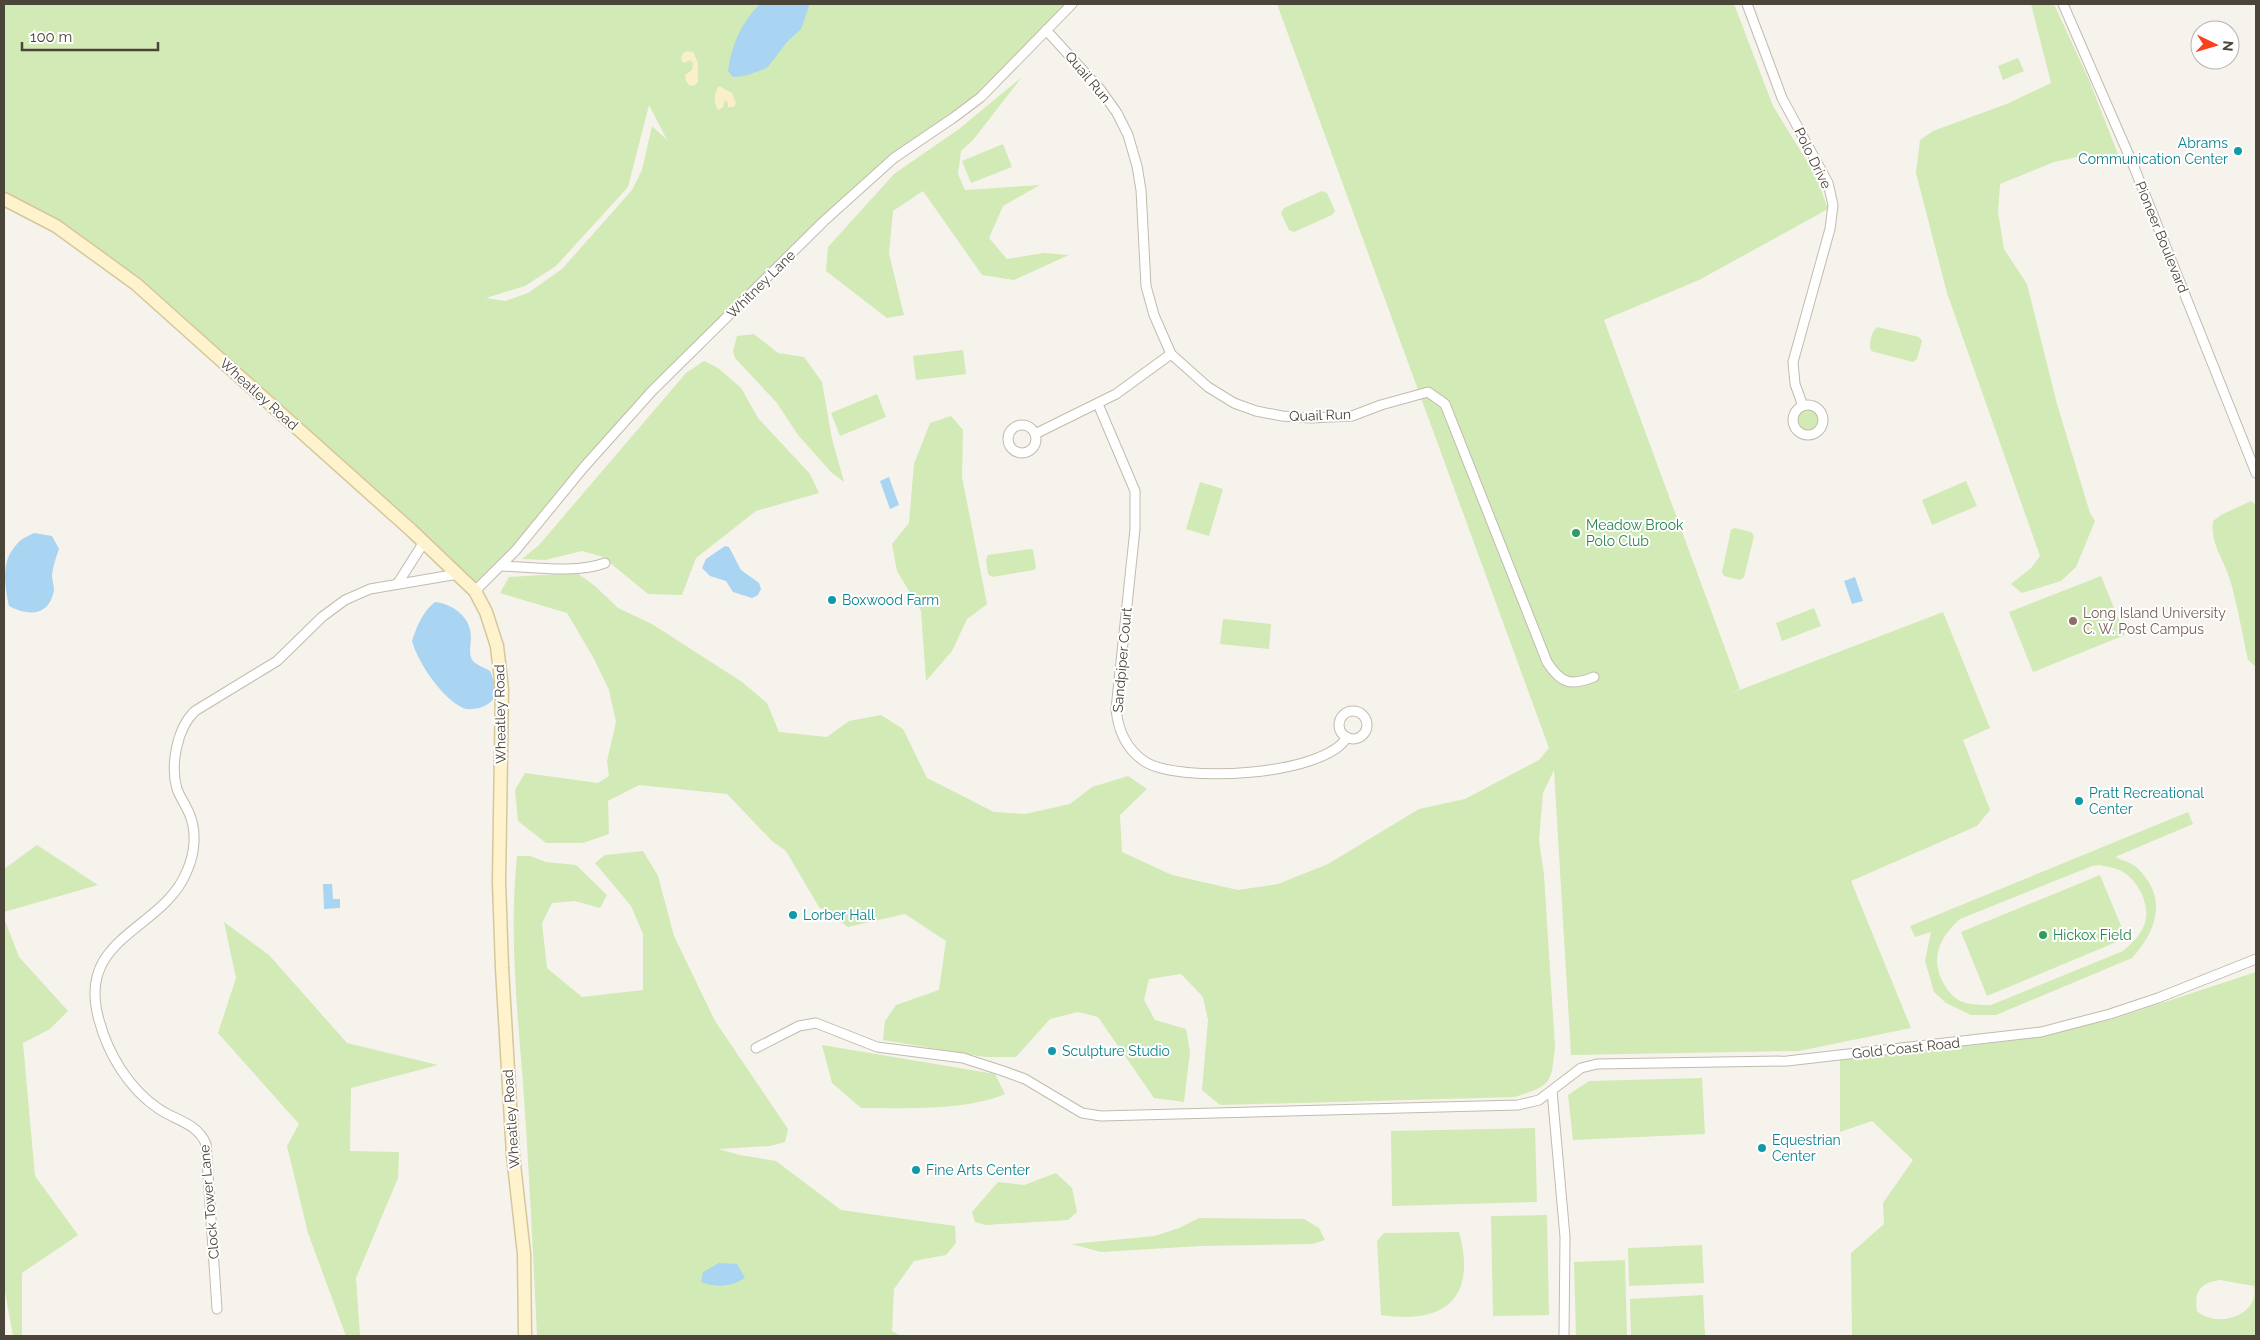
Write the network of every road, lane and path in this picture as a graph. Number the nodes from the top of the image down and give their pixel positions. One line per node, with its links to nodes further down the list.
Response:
1 (1072, 4): 4 (street, Whitney Lane)
2 (1747, 4): 8 (street, Polo Drive)
3 (2063, 4): 10 (street, Pioneer Boulevard)
4 (1046, 30): 6 (street, Quail Run); 13 (street, Whitney Lane)
5 (4, 199): 11 (main road, Wheatley Road)
6 (1171, 354): 7 (street); 17 (street, Quail Run)
7 (1098, 404): 9 (street); 18 (street, Sandpiper Court)
8 (1804, 406)
9 (1035, 434)
10 (2256, 473)
11 (424, 542): 14 (main road, Wheatley Road); 15 (street)
12 (605, 563): 13 (street)
13 (502, 566): 16 (street, Whitney Lane)
14 (458, 574): 15 (street, Clock Tower Lane); 16 (main road, Wheatley Road)
15 (398, 583): 22 (street, Clock Tower Lane)
16 (475, 591): 23 (main road, Wheatley Road)
17 (1594, 677)
18 (1347, 738)
19 (2256, 959): 21 (street, Gold Coast Road)
20 (756, 1048): 21 (street, Gold Coast Road)
21 (1552, 1091): 24 (street)
22 (217, 1309)
23 (526, 1336)
24 (1564, 1336)

